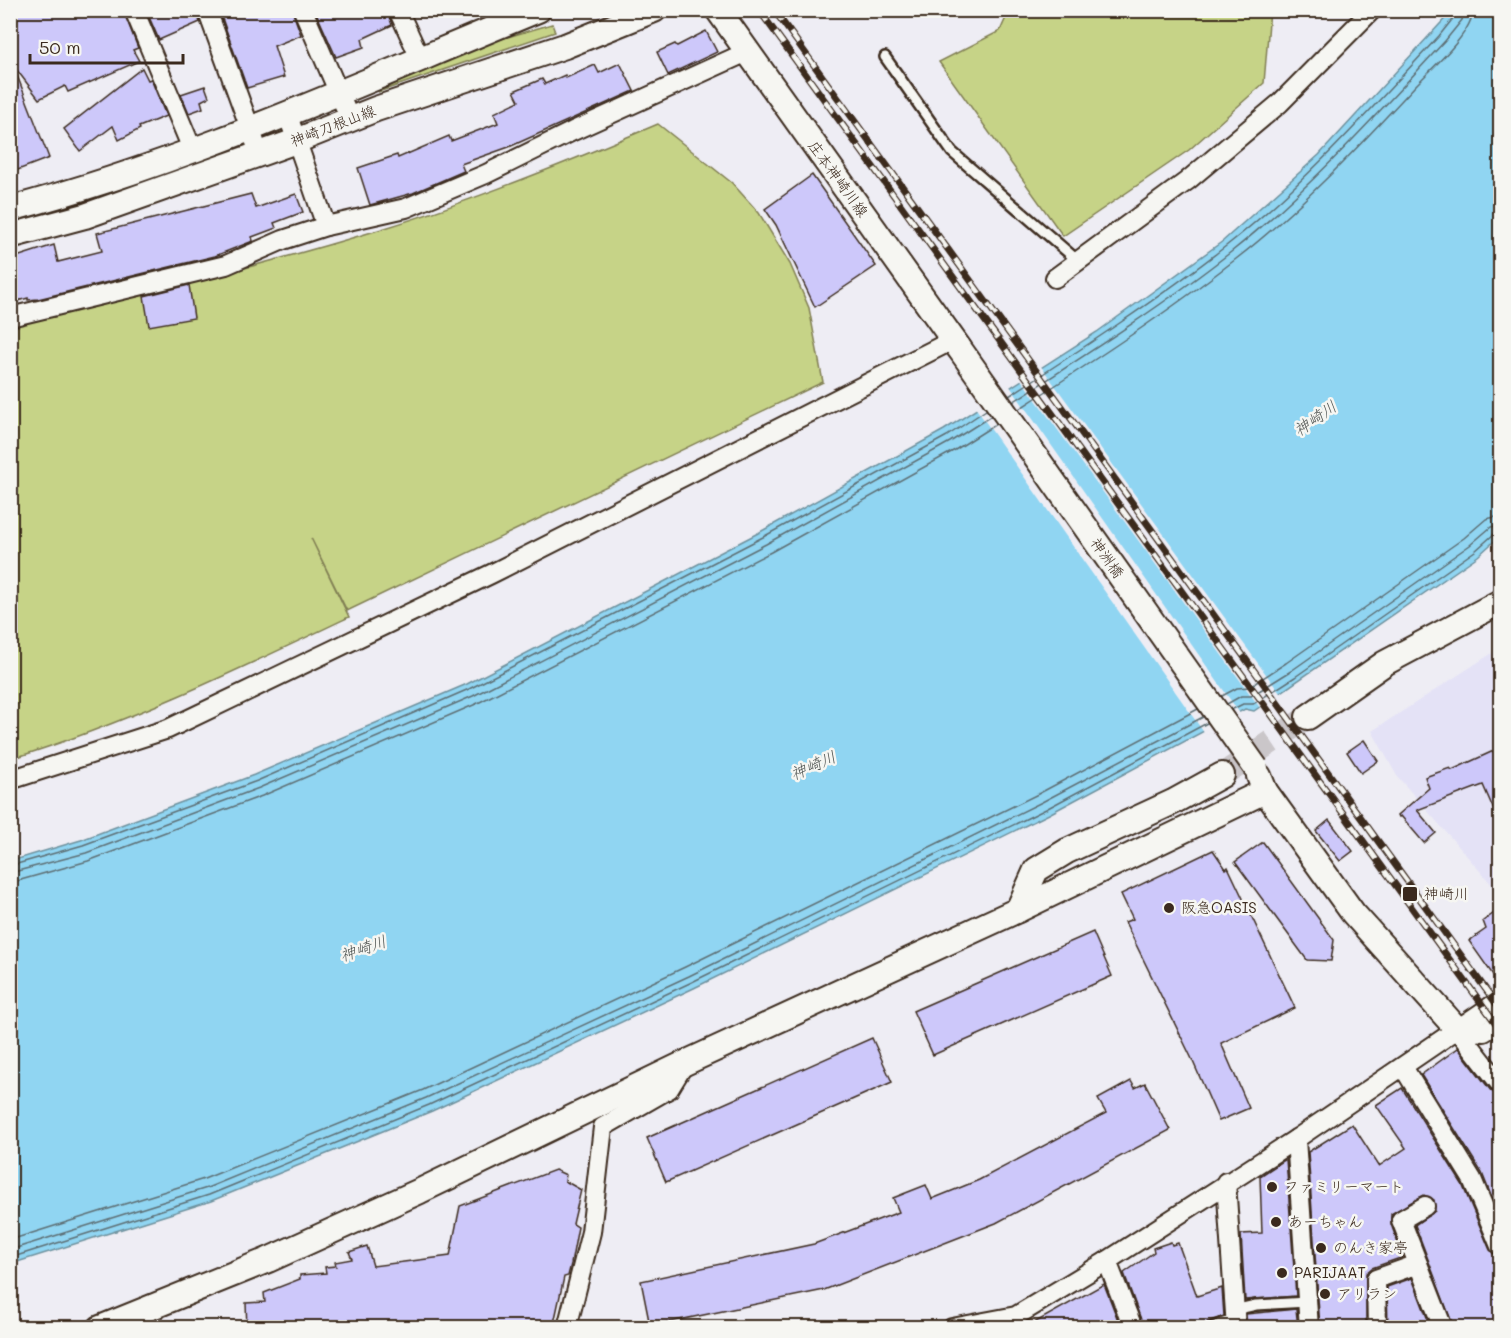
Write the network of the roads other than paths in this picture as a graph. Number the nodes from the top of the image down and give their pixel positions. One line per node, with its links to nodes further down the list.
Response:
1 (134, 10): 17 (street)
2 (207, 10): 15 (street)
3 (303, 10): 12 (street)
4 (398, 10): 11 (street)
5 (538, 10): 11 (street, 神崎刀根山線)
6 (654, 10): 14 (street, 神崎刀根山線)
7 (718, 10): 9 (street, 庄本神崎川線)
8 (1372, 10): 22 (street)
9 (747, 52): 20 (street); 25 (street, 庄本神崎川線)
10 (885, 57): 22 (lane)
11 (420, 58): 12 (street, 神崎刀根山線)
12 (338, 93): 13 (street, 神崎刀根山線); 14 (street)
13 (287, 113): 15 (street, 神崎刀根山線); 16 (street)
14 (350, 119): 16 (street, 神崎刀根山線)
15 (251, 127): 17 (street, 神崎刀根山線); 18 (street)
16 (296, 141): 18 (street, 神崎刀根山線); 20 (street)
17 (192, 149): 19 (street, 神崎刀根山線)
18 (259, 153): 21 (street, 神崎刀根山線)
19 (10, 209)
20 (326, 226): 24 (street)
21 (10, 236)
22 (1078, 261): 23 (street)
23 (1054, 278)
24 (10, 317)
25 (956, 344): 29 (street); 30 (street, 神洲橋, bridge)
26 (1500, 602): 27 (street)
27 (1308, 717)
28 (1222, 775): 31 (street)
29 (10, 780)
30 (1265, 791): 31 (street); 34 (street, 神洲橋)
31 (1018, 910): 35 (street)
32 (1500, 1000): 34 (street)
33 (1500, 1022): 34 (street)
34 (1458, 1030): 36 (street); 37 (street)
35 (685, 1064): 46 (street); 47 (street)
36 (1403, 1067): 38 (street); 41 (street)
37 (1500, 1084)
38 (1296, 1139): 39 (street); 44 (street)
39 (1226, 1182): 42 (street); 45 (street)
40 (1425, 1206): 43 (street)
41 (1500, 1246)
42 (1107, 1261): 48 (street); 49 (street)
43 (1418, 1264): 52 (street); 53 (street)
44 (1307, 1302): 45 (lane); 51 (street)
45 (1235, 1319): 50 (lane)
46 (100, 1328)
47 (567, 1328)
48 (952, 1328)
49 (1133, 1328)
50 (1210, 1328)
51 (1309, 1328)
52 (1377, 1328)
53 (1443, 1328)

